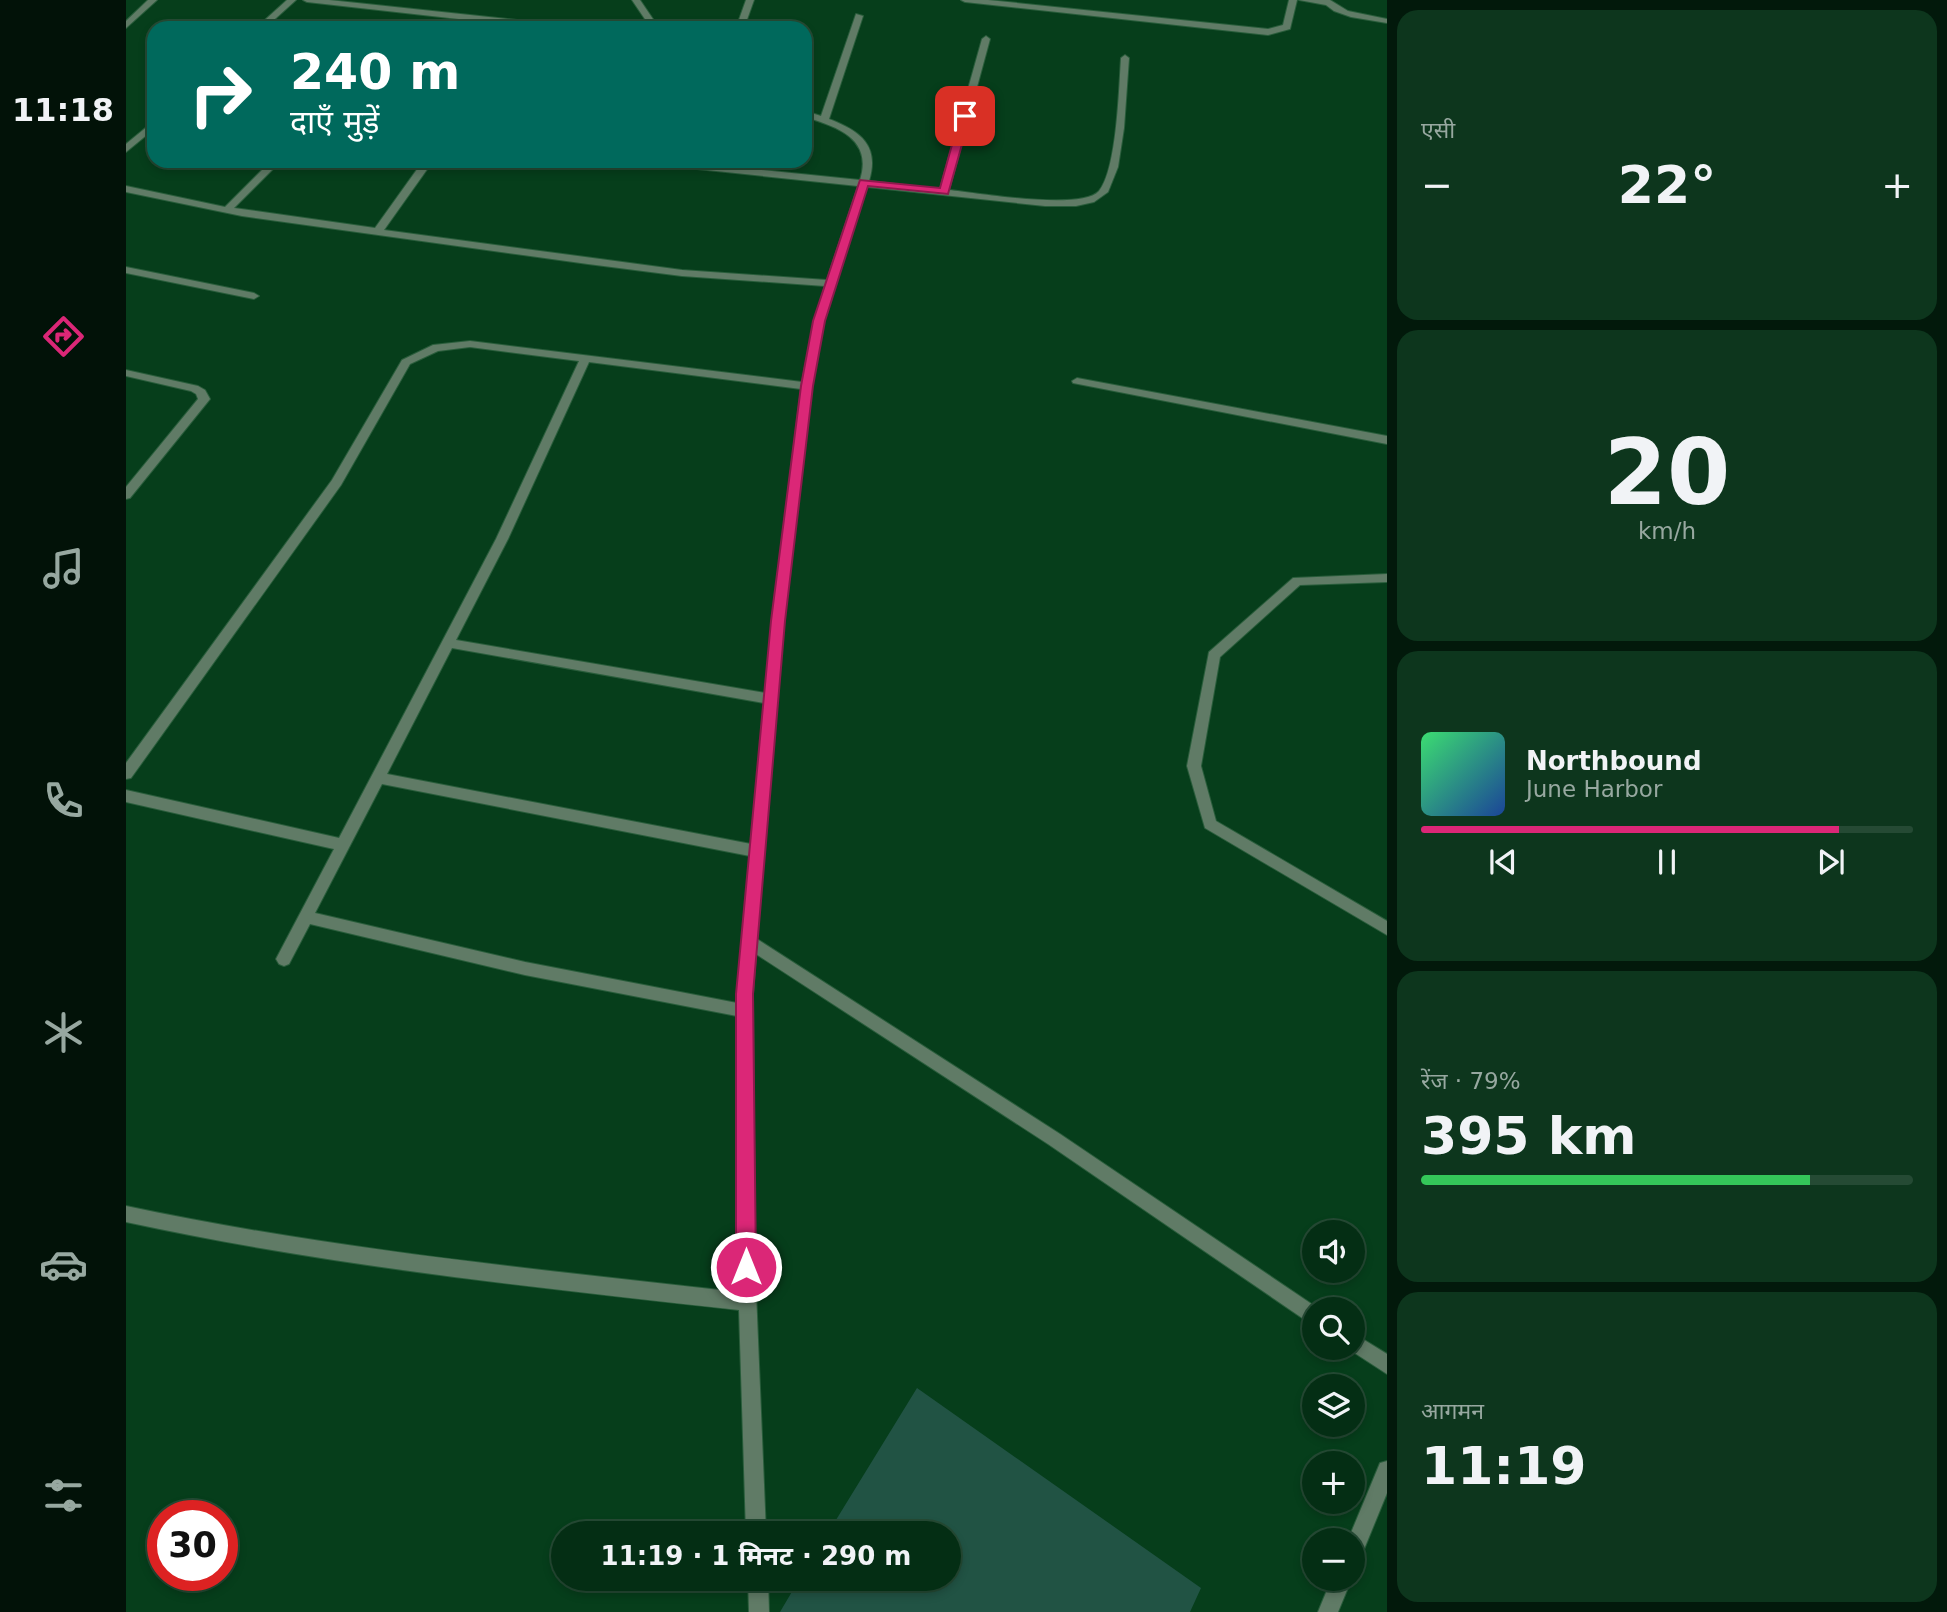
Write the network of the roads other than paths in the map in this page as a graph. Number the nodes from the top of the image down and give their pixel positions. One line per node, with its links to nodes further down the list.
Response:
1 (153, 0): 17 (street)
2 (292, 0): 12 (street)
3 (307, 0): 10 (street)
4 (636, 0): 14 (street)
5 (750, 0): 15 (street)
6 (965, 0): 7 (street)
7 (1293, 0)
8 (1303, 0): 9 (street)
9 (1326, 1): 16 (street)
10 (345, 2): 13 (street)
11 (859, 16): 21 (street)
12 (268, 21)
13 (477, 21)
14 (650, 21)
15 (742, 21)
16 (1387, 21)
17 (126, 25)
18 (986, 40): 29 (street)
19 (1125, 58): 29 (street)
20 (812, 116): 21 (street)
21 (824, 120): 27 (street)
22 (147, 130): 23 (street)
23 (126, 149)
24 (269, 168): 30 (street)
25 (423, 168): 31 (street)
26 (717, 168): 27 (street)
27 (864, 183): 29 (street); 33 (street)
28 (126, 189): 30 (street)
29 (944, 192)
30 (227, 210): 31 (street)
31 (377, 231): 33 (street)
32 (126, 270): 34 (street)
33 (830, 283): 38 (street)
34 (254, 296)
35 (585, 359): 38 (street); 43 (street); 45 (street)
36 (126, 373): 40 (street)
37 (1077, 382): 39 (street)
38 (807, 386): 44 (street)
39 (1387, 440)
40 (130, 483): 41 (street)
41 (126, 495)
42 (1387, 578): 51 (street)
43 (447, 643): 44 (street); 46 (street)
44 (771, 699): 49 (street)
45 (126, 774)
46 (378, 778): 48 (street); 49 (street)
47 (126, 796): 48 (street)
48 (343, 845): 50 (street)
49 (757, 851): 52 (street)
50 (306, 917): 53 (street); 54 (street)
51 (1387, 929)
52 (751, 943): 54 (street); 57 (street)
53 (284, 959)
54 (745, 1011): 56 (street)
55 (126, 1214): 56 (street)
56 (748, 1302): 61 (street)
57 (1302, 1308)
58 (1365, 1350): 59 (street)
59 (1387, 1365)
60 (1387, 1470): 62 (street)
61 (756, 1521)
62 (1363, 1528)
63 (758, 1591): 65 (street)
64 (1337, 1591): 66 (street)
65 (759, 1612)
66 (1328, 1612)

